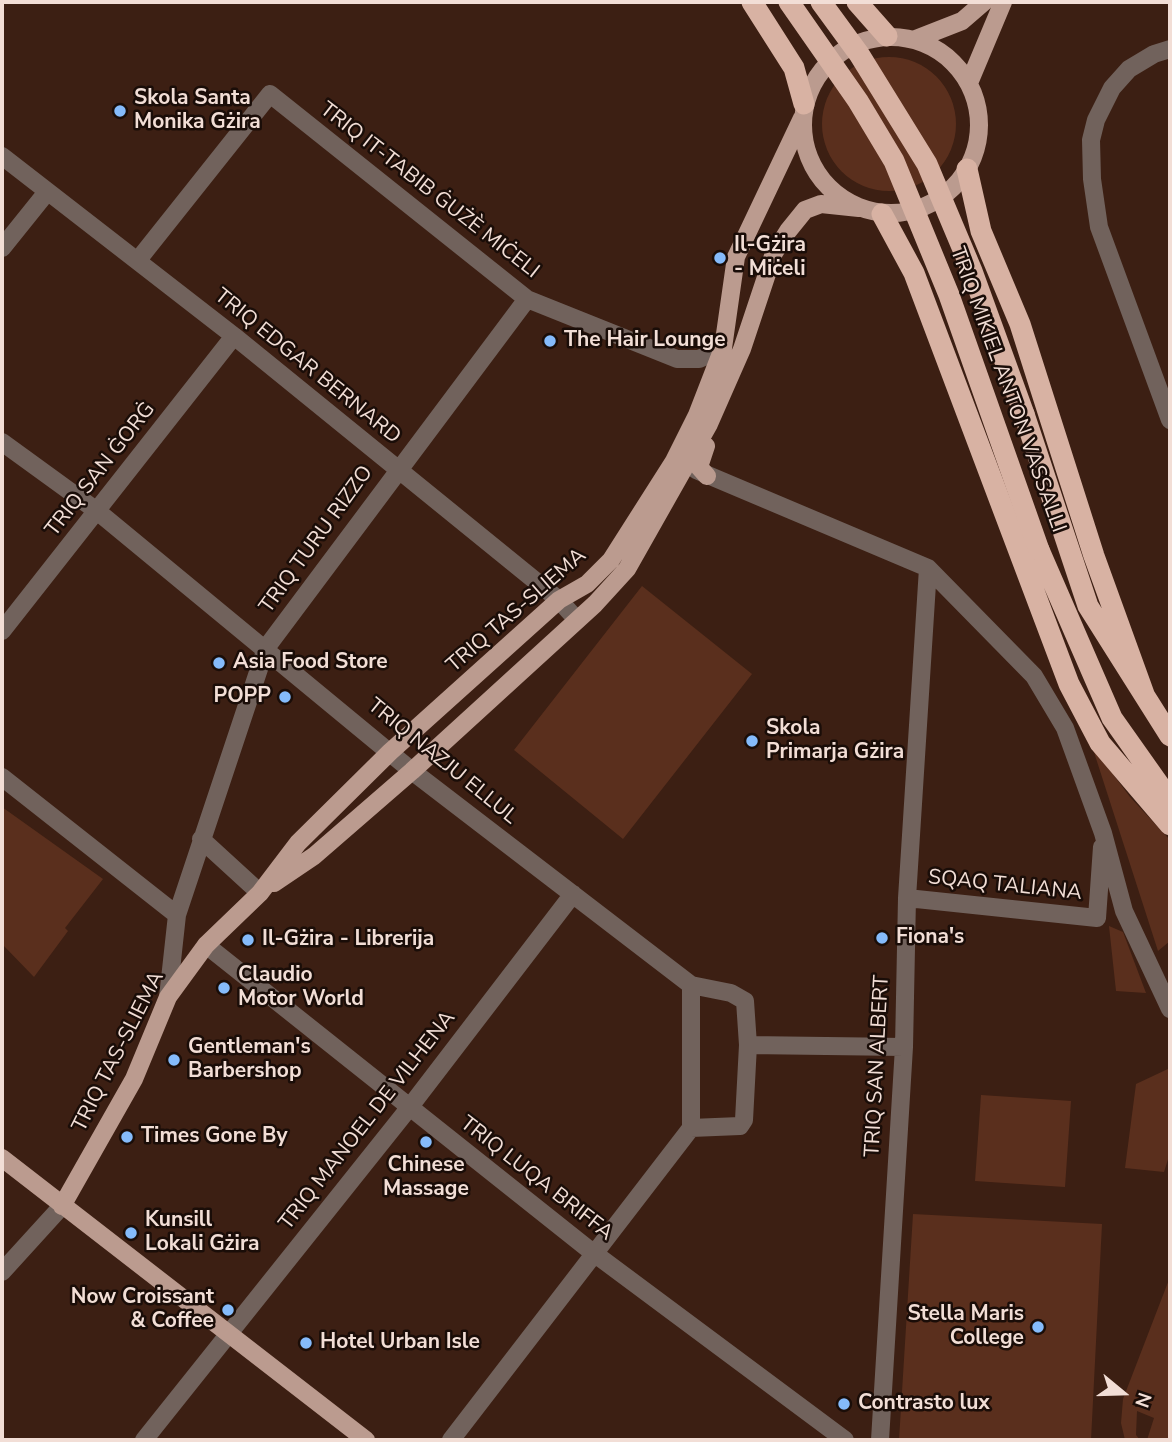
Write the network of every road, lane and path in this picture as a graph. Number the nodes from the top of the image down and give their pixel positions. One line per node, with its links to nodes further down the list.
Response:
1 (752, 2): 11 (highway)
2 (789, 2): 39 (highway, TRIQ MIKIEL ANTON VASSALLI, bridge)
3 (821, 2): 34 (highway, TRIQ MIKIEL ANTON VASSALLI, bridge)
4 (857, 2): 7 (highway)
5 (984, 2): 8 (main road)
6 (1003, 2): 10 (main road)
7 (887, 36): 8 (main road); 11 (main road)
8 (916, 39): 10 (main road)
9 (1170, 49): 23 (street)
10 (969, 83): 13 (main road)
11 (803, 111): 15 (main road); 21 (main road, TRIQ TAS-SLIEMA)
12 (2, 156): 14 (street, TRIQ EDGAR BERNARD)
13 (967, 169): 16 (main road); 34 (highway)
14 (47, 192): 17 (street); 18 (street, TRIQ EDGAR BERNARD)
15 (859, 208): 16 (main road); 22 (main road, TRIQ TAS-SLIEMA)
16 (882, 214): 40 (highway)
17 (2, 248)
18 (138, 260): 19 (street, TRIQ IT-TABIB ĠUŻÈ MIĊELI); 20 (street, TRIQ EDGAR BERNARD)
19 (527, 299): 21 (street, TRIQ IT-TABIB ĠUŻÈ MIĊELI); 26 (street, TRIQ TURU RIZZO)
20 (234, 336): 26 (street, TRIQ EDGAR BERNARD); 28 (street, TRIQ SAN ĠORĠ)
21 (723, 348): 30 (main road, TRIQ TAS-SLIEMA)
22 (742, 349): 25 (main road, TRIQ TAS-SLIEMA); 27 (main road, TRIQ TAS-SLIEMA)
23 (1170, 420)
24 (2, 442): 28 (street, TRIQ NAZJU ELLUL)
25 (686, 466): 27 (street); 31 (main road, TRIQ TAS-SLIEMA)
26 (397, 471): 30 (street, TRIQ EDGAR BERNARD); 33 (street, TRIQ TURU RIZZO)
27 (707, 476): 29 (street)
28 (97, 511): 32 (street, TRIQ SAN ĠORĠ); 33 (street, TRIQ NAZJU ELLUL)
29 (928, 568): 41 (street); 45 (street, TRIQ SAN ALBERT)
30 (559, 600): 31 (street, TRIQ EDGAR BERNARD); 36 (main road, TRIQ TAS-SLIEMA)
31 (577, 620): 37 (main road, TRIQ TAS-SLIEMA)
32 (2, 631)
33 (266, 648): 36 (street, TRIQ NAZJU ELLUL); 42 (street, TRIQ TURU RIZZO)
34 (1144, 694): 35 (highway, TRIQ MIKIEL ANTON VASSALLI)
35 (1170, 736)
36 (390, 752): 37 (street, TRIQ NAZJU ELLUL); 43 (main road, TRIQ TAS-SLIEMA)
37 (412, 771): 43 (main road, TRIQ TAS-SLIEMA); 44 (street, TRIQ NAZJU ELLUL)
38 (2, 777): 46 (street)
39 (1170, 800)
40 (1170, 825)
41 (1103, 833): 45 (street, SQAQ TALIANA); 50 (street)
42 (201, 839): 43 (street); 46 (street, TRIQ TURU RIZZO)
43 (260, 893): 47 (main road, TRIQ TAS-SLIEMA)
44 (573, 894): 48 (street, TRIQ NAZJU ELLUL); 53 (street, TRIQ MANOEL DE VILHENA)
45 (907, 898): 52 (street, TRIQ SAN ALBERT)
46 (177, 915): 49 (street, TRIQ TURU RIZZO)
47 (206, 945): 49 (main road, TRIQ TAS-SLIEMA); 53 (street, TRIQ LUQA BRIFFA)
48 (691, 985): 51 (street); 54 (street)
49 (168, 997): 56 (main road, TRIQ TAS-SLIEMA)
50 (1170, 1009)
51 (748, 1045): 52 (street); 54 (street)
52 (904, 1047): 64 (street, TRIQ SAN ALBERT)
53 (409, 1108): 57 (street, TRIQ LUQA BRIFFA); 59 (street, TRIQ MANOEL DE VILHENA)
54 (691, 1128): 57 (street)
55 (2, 1158): 56 (main road)
56 (62, 1206): 58 (street, TRIQ TAS-SLIEMA); 59 (main road)
57 (593, 1253): 60 (street, TRIQ LUQA BRIFFA); 63 (street)
58 (2, 1272)
59 (227, 1334): 61 (street, TRIQ MANOEL DE VILHENA); 62 (main road)
60 (839, 1439)
61 (144, 1440)
62 (366, 1440)
63 (451, 1440)
64 (880, 1440)

